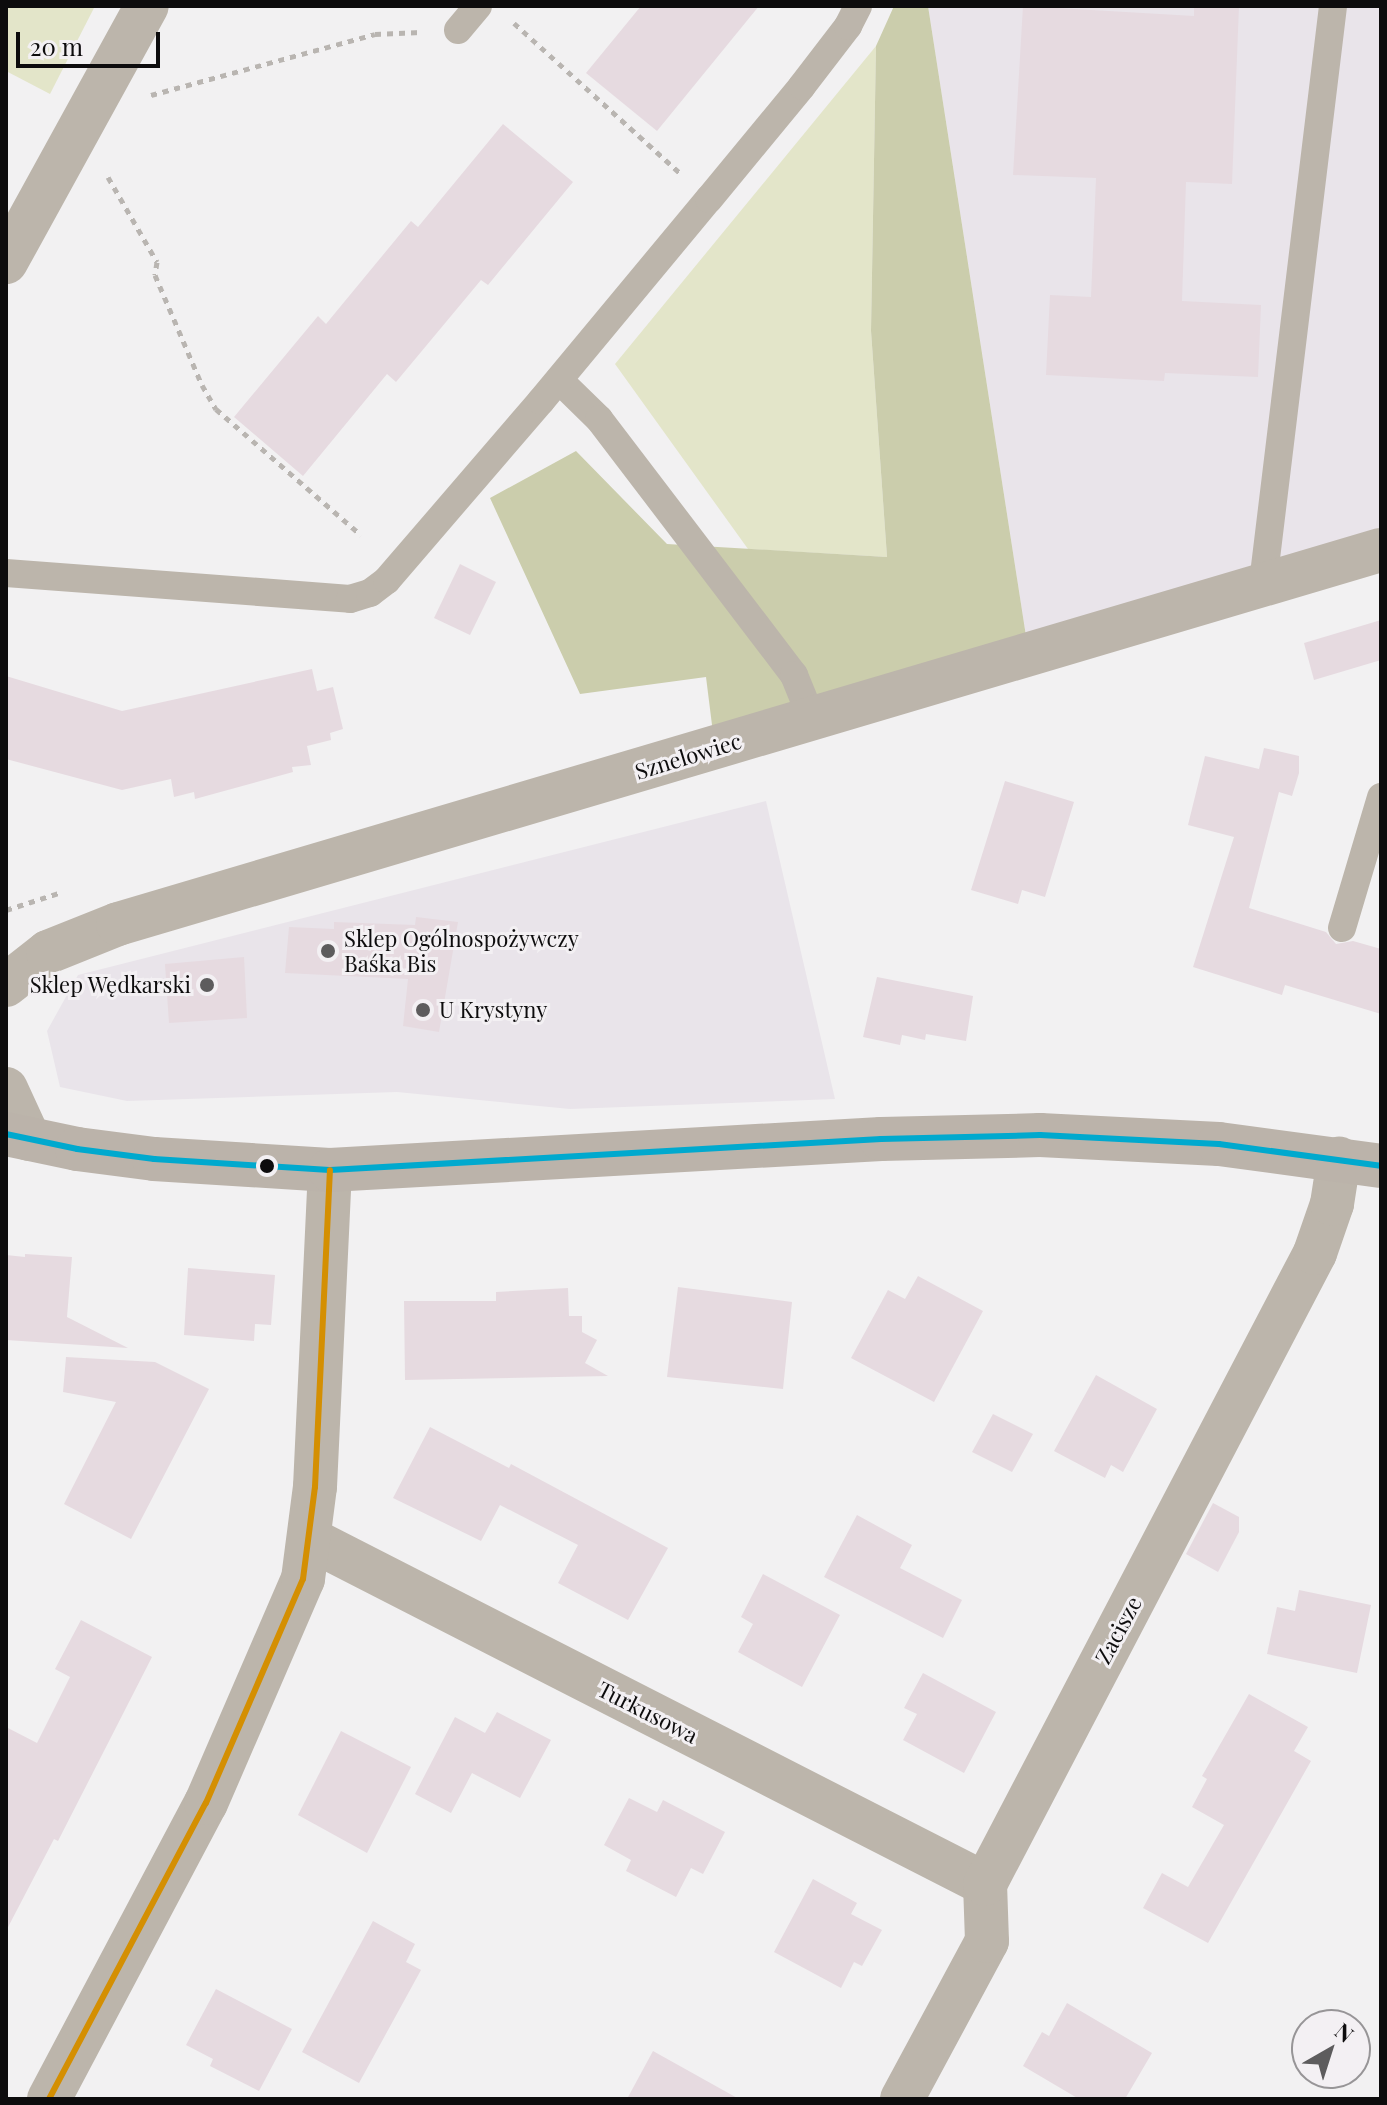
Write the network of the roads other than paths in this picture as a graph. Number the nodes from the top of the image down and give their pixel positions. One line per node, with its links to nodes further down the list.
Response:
1 (147, 6): 6 (street)
2 (478, 6): 5 (lane)
3 (858, 6): 7 (lane)
4 (1333, 6): 10 (lane)
5 (458, 30)
6 (6, 262)
7 (559, 380): 9 (lane); 11 (lane)
8 (1381, 550): 10 (street, Sznelowiec)
9 (6, 573)
10 (1263, 583): 11 (street, Sznelowiec)
11 (812, 719): 14 (street, Sznelowiec)
12 (1381, 797): 13 (lane)
13 (1342, 928)
14 (6, 985)
15 (6, 1089): 16 (street)
16 (17, 1137): 18 (main road)
17 (1360, 1162): 18 (main road); 20 (street, Zacisze)
18 (330, 1170): 19 (street)
19 (310, 1539): 20 (street, Turkusowa); 21 (street)
20 (985, 1884): 22 (street, Zacisze)
21 (49, 2099)
22 (902, 2099)

